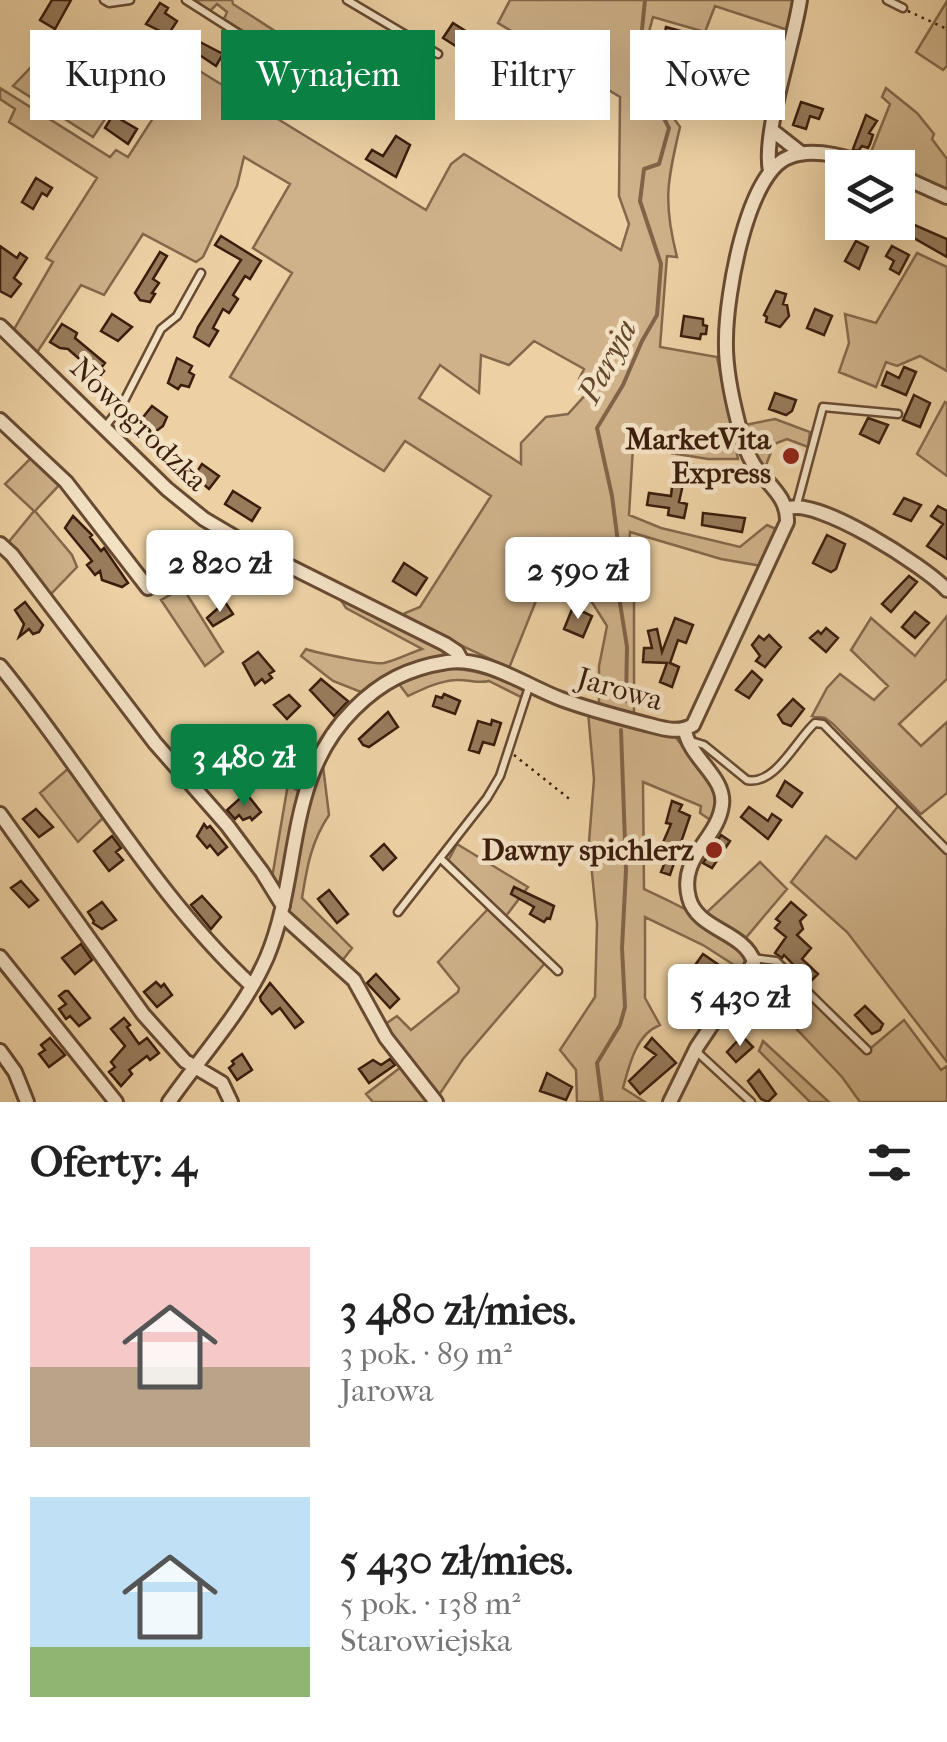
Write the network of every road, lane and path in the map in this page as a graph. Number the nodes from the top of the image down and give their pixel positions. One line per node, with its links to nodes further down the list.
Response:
1 (104, 0): 2 (lane)
2 (130, 0)
3 (186, 0): 9 (lane)
4 (347, 0): 10 (lane)
5 (800, 0): 11 (street)
6 (887, 0): 7 (lane)
7 (902, 8): 8 (path)
8 (947, 29)
9 (233, 30)
10 (438, 54)
11 (772, 132): 12 (street); 14 (street)
12 (801, 154): 13 (street); 14 (street)
13 (825, 156)
14 (770, 171): 22 (street)
15 (915, 182): 16 (street)
16 (947, 197)
17 (200, 274): 21 (lane)
18 (0, 326): 21 (street, Nowogrodzka)
19 (898, 414): 22 (lane)
20 (0, 420): 24 (street)
21 (105, 427): 26 (street, Nowogrodzka)
22 (792, 506): 25 (street); 29 (street, Jarowa)
23 (0, 544): 35 (street)
24 (148, 588)
25 (947, 590)
26 (462, 661): 28 (street, Jarowa); 35 (street)
27 (0, 666): 40 (street)
28 (530, 686): 29 (street, Jarowa); 34 (lane)
29 (686, 735): 33 (lane); 38 (street)
30 (512, 754): 31 (path)
31 (572, 801)
32 (0, 814): 44 (street)
33 (947, 850)
34 (440, 858): 36 (lane); 39 (lane)
35 (282, 910): 40 (street); 49 (street)
36 (398, 912)
37 (0, 957): 46 (street)
38 (752, 958): 41 (street); 42 (lane)
39 (558, 971)
40 (252, 986): 44 (street)
41 (695, 1050): 50 (street); 51 (lane)
42 (867, 1050)
43 (0, 1051): 45 (street)
44 (194, 1067): 47 (street); 48 (street)
45 (27, 1102)
46 (116, 1102)
47 (168, 1102)
48 (231, 1102)
49 (436, 1102)
50 (670, 1102)
51 (750, 1102)

